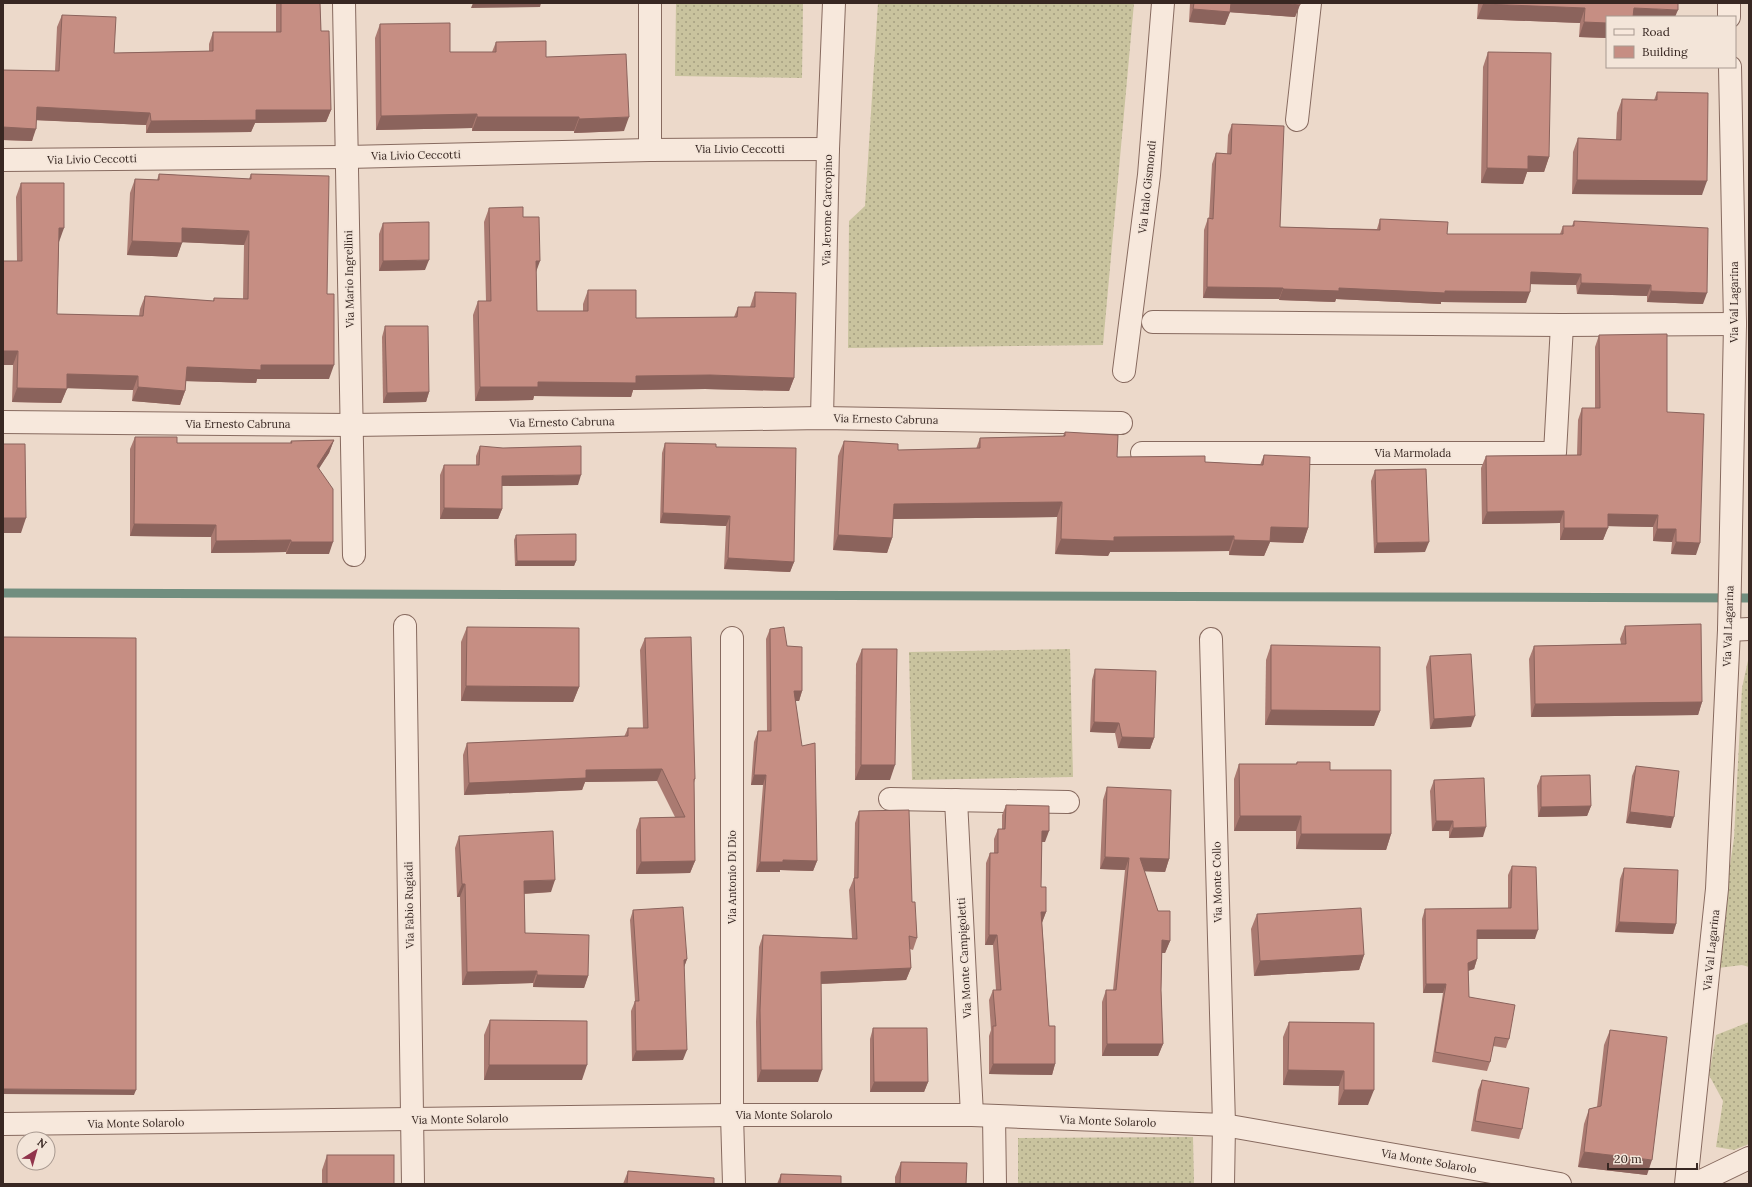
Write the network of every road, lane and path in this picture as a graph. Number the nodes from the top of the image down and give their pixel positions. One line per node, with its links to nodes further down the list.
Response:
1 (344, 3): 12 (street, Via Mario Ingrellini)
2 (650, 3): 11 (street)
3 (834, 3): 10 (street, Via Jerome Carcopino)
4 (1163, 3): 17 (street, Via Italo Gismondi)
5 (1310, 3): 9 (street)
6 (1729, 3): 7 (street)
7 (1729, 16)
8 (1730, 68): 15 (street, Via Val Lagarina)
9 (1297, 120)
10 (828, 149): 11 (street, Via Livio Ceccotti); 18 (street, Via Jerome Carcopino)
11 (650, 150): 12 (street, Via Livio Ceccotti)
12 (347, 157): 13 (street, Via Livio Ceccotti); 21 (street, Via Mario Ingrellini)
13 (3, 160)
14 (1153, 322): 16 (street)
15 (1734, 324): 16 (street); 25 (street, Via Val Lagarina)
16 (1562, 325): 22 (street, Via Marmolada)
17 (1124, 371)
18 (822, 418): 20 (street, Via Ernesto Cabruna); 21 (street, Via Ernesto Cabruna)
19 (3, 422): 21 (street, Via Ernesto Cabruna)
20 (1120, 423)
21 (352, 425): 23 (street, Via Mario Ingrellini)
22 (1142, 453)
23 (354, 555)
24 (405, 626): 34 (street, Via Fabio Rugiadi)
25 (1739, 630): 43 (street, Via Val Lagarina)
26 (732, 638): 31 (street, Via Antonio Di Dio)
27 (1211, 638): 36 (street, Via Monte Collo)
28 (890, 799): 29 (street)
29 (956, 800): 30 (street); 32 (street, Via Monte Campigoletti)
30 (1068, 802)
31 (732, 1115): 32 (street, Via Monte Solarolo); 34 (street, Via Monte Solarolo); 39 (street, Via Antonio Di Dio)
32 (972, 1115): 33 (street, Via Monte Solarolo)
33 (994, 1116): 36 (street, Via Monte Solarolo); 40 (street)
34 (413, 1120): 35 (street, Via Monte Solarolo); 38 (street, Via Fabio Rugiadi)
35 (3, 1124)
36 (1224, 1126): 41 (street, Via Monte Collo); 42 (street, Via Monte Solarolo)
37 (1749, 1158): 44 (street)
38 (413, 1184)
39 (734, 1184)
40 (995, 1184)
41 (1223, 1184)
42 (1560, 1184)
43 (1686, 1184)
44 (1695, 1184)

